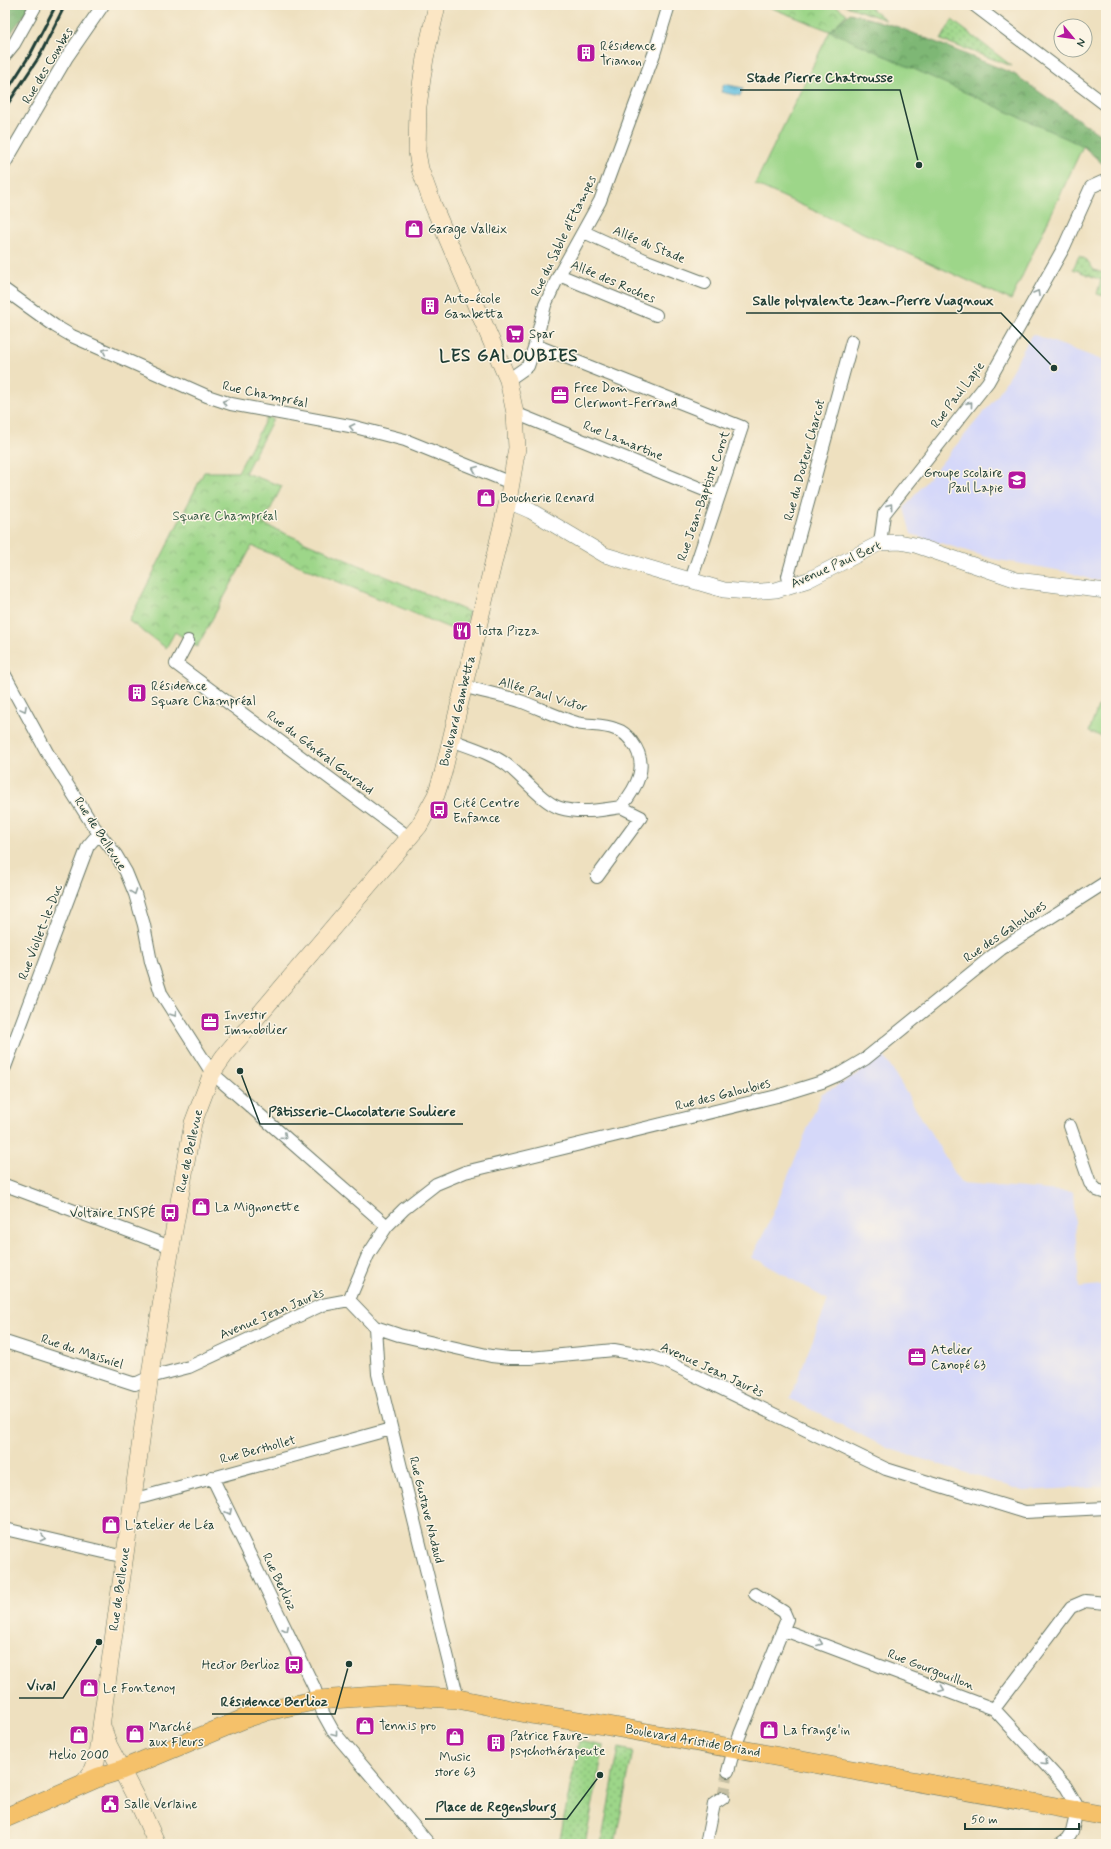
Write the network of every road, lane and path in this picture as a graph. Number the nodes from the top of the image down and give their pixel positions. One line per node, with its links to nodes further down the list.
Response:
1 (36, 5): 6 (street)
2 (103, 5): 8 (street, Rue des Combes)
3 (436, 5): 17 (main road, Boulevard Gambetta)
4 (668, 5): 10 (street, Rue du Sable d'Etampes)
5 (974, 5): 7 (street)
6 (5, 54)
7 (1106, 105)
8 (5, 163)
9 (1106, 183): 22 (street, Rue Paul Lapie, one-way to 9)
10 (584, 232): 11 (street, Rue du Sable d'Etampes); 12 (street, Allée du Stade)
11 (559, 275): 14 (street, Allée des Roches); 16 (street, Rue du Sable d'Etampes)
12 (704, 283)
13 (5, 290): 19 (street, Rue Champréal, one-way to 13)
14 (656, 315)
15 (852, 341): 24 (street, Rue du Docteur Charcot)
16 (536, 345): 17 (street, Rue du Sable d'Etampes); 20 (street, Rue Jean-Baptiste Corot)
17 (508, 380): 18 (main road, Boulevard Gambetta)
18 (515, 412): 19 (main road, Boulevard Gambetta); 20 (street, Rue Lamartine)
19 (511, 483): 21 (main road, Boulevard Gambetta)
20 (719, 496): 23 (street, Rue Jean-Baptiste Corot)
21 (508, 501): 23 (street, Avenue Paul Bert); 28 (main road, Boulevard Gambetta)
22 (880, 543): 24 (street, Avenue Paul Bert); 25 (street, Avenue Paul Bert)
23 (691, 580): 24 (street, Avenue Paul Bert)
24 (790, 586)
25 (1106, 591)
26 (188, 641): 32 (street, Rue du Général Gouraud)
27 (6, 679): 31 (street, Rue de Bellevue, one-way to 31)
28 (464, 686): 29 (main road, Boulevard Gambetta); 30 (street, Allée Paul Victor)
29 (451, 740): 30 (street); 32 (main road, Boulevard Gambetta)
30 (621, 807): 33 (street)
31 (101, 834): 35 (street, Rue Viollet-le-Duc); 36 (street, Rue de Bellevue, one-way to 36)
32 (410, 838): 36 (main road, Boulevard Gambetta)
33 (597, 877)
34 (1106, 882): 40 (street, Rue des Galoubies)
35 (5, 1067)
36 (212, 1073): 40 (street, one-way to 40); 41 (main road, Rue de Bellevue)
37 (1070, 1126): 39 (street)
38 (5, 1185): 41 (street)
39 (1106, 1193)
40 (387, 1226): 42 (street, Rue des Galoubies)
41 (172, 1247): 45 (main road, Rue de Bellevue)
42 (349, 1300): 43 (street); 45 (street, Avenue Jean Jaurès)
43 (375, 1327): 46 (street, Rue Gustave Nadaud); 49 (street, Avenue Jean Jaurès)
44 (5, 1342): 45 (street, Rue du Maisniel)
45 (150, 1377): 48 (main road, Rue de Bellevue)
46 (391, 1428): 47 (street, Rue Berthollet); 55 (street, Rue Gustave Nadaud)
47 (212, 1477): 48 (street, Rue Berthollet); 56 (street, Rue Berlioz, one-way to 56)
48 (132, 1500): 51 (main road, Rue de Bellevue)
49 (1106, 1508)
50 (5, 1529): 51 (street, one-way to 51)
51 (125, 1557): 58 (main road, Rue de Bellevue)
52 (755, 1594): 54 (street)
53 (1106, 1603): 57 (street)
54 (784, 1630): 57 (street, Rue Gourgouillon, one-way to 57); 59 (street)
55 (458, 1699): 56 (main road, Boulevard Aristide Briand); 59 (main road, Boulevard Aristide Briand)
56 (318, 1700): 60 (main road, Boulevard Aristide Briand); 68 (street, Rue Berlioz, one-way to 68)
57 (994, 1709): 64 (street, Rue Gourgouillon, one-way to 64)
58 (102, 1726): 60 (main road, Rue de Bellevue); 62 (main road, Rue de Bellevue)
59 (734, 1749): 61 (street); 64 (main road, Boulevard Aristide Briand)
60 (121, 1770): 62 (main road, Boulevard Aristide Briand); 67 (main road, Rue de Bellevue)
61 (728, 1771)
62 (82, 1785): 66 (main road, Boulevard Aristide Briand)
63 (723, 1798): 69 (street)
64 (1077, 1810): 65 (main road, Boulevard Aristide Briand); 70 (street)
65 (1106, 1816)
66 (5, 1818)
67 (157, 1844)
68 (428, 1844)
69 (706, 1844)
70 (1060, 1844)

